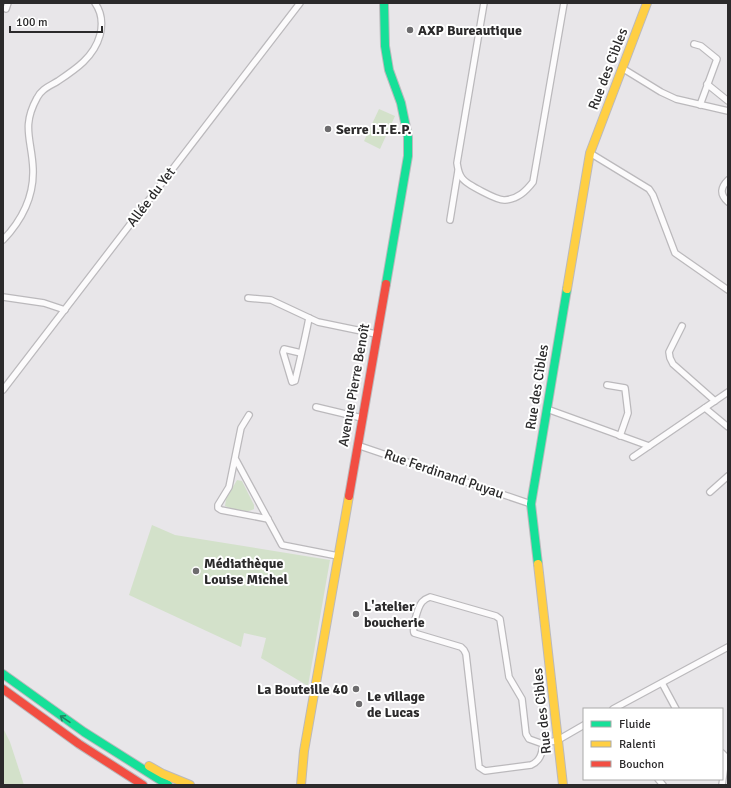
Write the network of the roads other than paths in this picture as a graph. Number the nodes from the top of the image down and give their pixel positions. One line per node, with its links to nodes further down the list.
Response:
1 (95, 3): 20 (street)
2 (300, 3): 24 (street, Allée du Yet)
3 (384, 3): 8 (main road, Avenue Pierre Benoît)
4 (391, 3): 8 (main road, Avenue Pierre Benoît)
5 (484, 3): 16 (street)
6 (564, 3): 16 (street)
7 (647, 3): 10 (main road, Rue des Cibles)
8 (385, 25): 27 (main road, Avenue Pierre Benoît)
9 (694, 44): 11 (street)
10 (622, 68): 13 (street); 15 (main road, Rue des Cibles)
11 (707, 84): 12 (street); 13 (street)
12 (728, 101)
13 (700, 105): 14 (street)
14 (728, 111)
15 (590, 154): 21 (street); 35 (main road, Rue des Cibles)
16 (458, 171): 19 (street)
17 (728, 180): 18 (street)
18 (728, 202)
19 (450, 220)
20 (3, 240)
21 (728, 290)
22 (3, 297): 24 (street)
23 (248, 298): 25 (street)
24 (65, 310): 30 (street, Allée du Yet)
25 (309, 318): 27 (street); 28 (street)
26 (682, 326): 32 (street)
27 (376, 334): 37 (main road, Avenue Pierre Benoît)
28 (301, 353): 28 (street)
29 (607, 385): 39 (street)
30 (3, 390)
31 (728, 392): 32 (street)
32 (715, 401): 34 (street)
33 (316, 407): 37 (street)
34 (705, 408): 38 (street); 41 (street)
35 (547, 409): 39 (street); 46 (main road, Rue des Cibles)
36 (249, 415): 43 (street)
37 (362, 418): 40 (main road, Avenue Pierre Benoît)
38 (728, 427)
39 (620, 436): 41 (street)
40 (357, 445): 46 (street, Rue Ferdinand Puyau); 48 (main road, Avenue Pierre Benoît)
41 (649, 446): 42 (street)
42 (633, 456)
43 (236, 460): 47 (street); 47 (street)
44 (728, 476): 45 (street)
45 (710, 492)
46 (531, 504): 58 (main road, Rue des Cibles)
47 (268, 519): 48 (street)
48 (338, 556): 60 (main road, Avenue Pierre Benoît)
49 (728, 647): 51 (street)
50 (3, 674): 57 (main road, one-way to 50)
51 (662, 683): 53 (street); 54 (street)
52 (3, 688): 55 (main road)
53 (615, 708)
54 (675, 708)
55 (50, 724): 63 (main road); 64 (main road)
56 (583, 726): 58 (street)
57 (84, 732): 65 (main road); 66 (main road)
58 (558, 740): 59 (street); 69 (main road, Rue des Cibles)
59 (543, 744): 59 (street)
60 (304, 751): 67 (main road, Avenue Pierre Benoît); 68 (main road, Avenue Pierre Benoît)
61 (725, 755): 62 (street)
62 (723, 775)
63 (132, 785)
64 (143, 785)
65 (168, 785)
66 (190, 785)
67 (296, 785)
68 (301, 785)
69 (563, 785)

